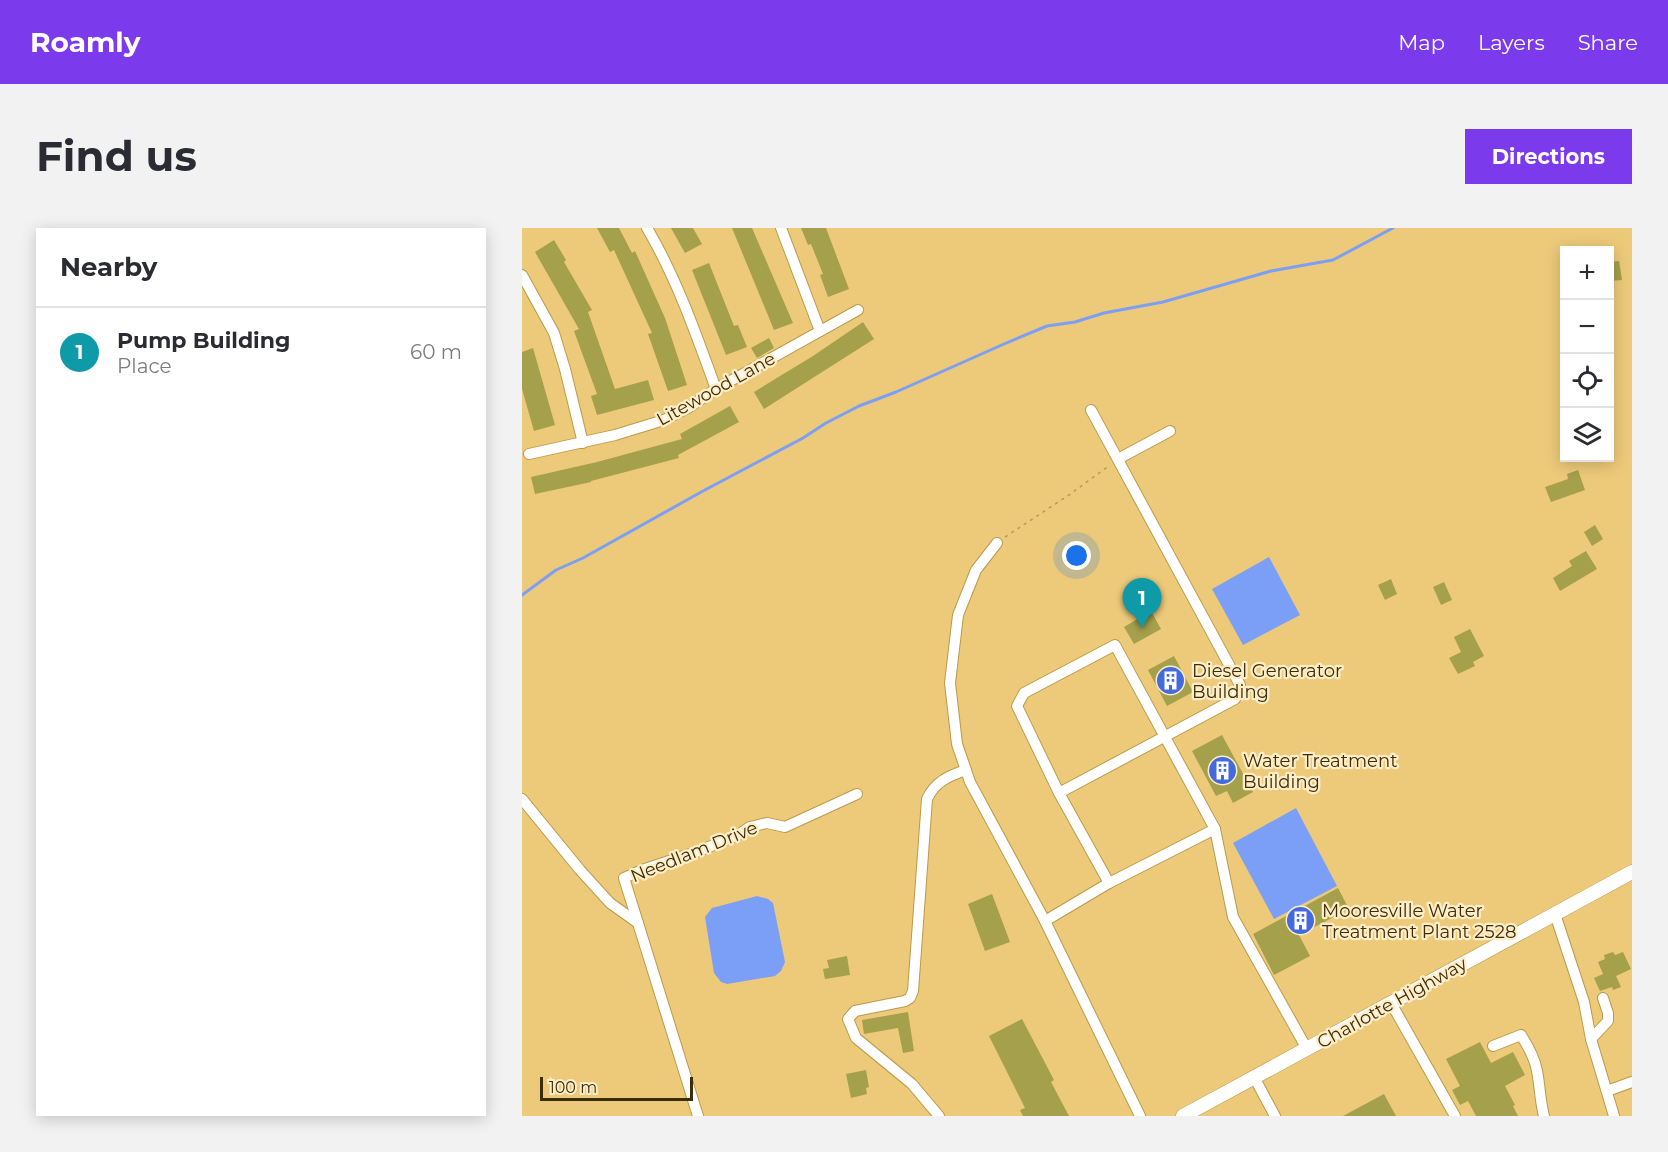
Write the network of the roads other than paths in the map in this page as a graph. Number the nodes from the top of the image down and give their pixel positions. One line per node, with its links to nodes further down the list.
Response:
1 (646, 228): 6 (street)
2 (781, 228): 5 (street)
3 (522, 275): 9 (street)
4 (858, 310): 5 (street, Litewood Lane)
5 (820, 331): 6 (street, Litewood Lane)
6 (716, 389): 9 (street, Litewood Lane)
7 (1091, 410): 11 (street)
8 (1170, 431): 11 (street)
9 (583, 443): 10 (street, Litewood Lane)
10 (529, 454)
11 (1118, 459): 13 (street)
12 (998, 543): 14 (street)
13 (1165, 737): 15 (street); 15 (street); 18 (street)
14 (966, 770): 22 (street); 33 (street)
15 (1059, 793): 20 (street)
16 (857, 794): 23 (street, Needlam Drive)
17 (522, 799): 23 (street)
18 (1215, 829): 20 (street); 28 (street)
19 (1632, 872): 21 (main road, Charlotte Highway)
20 (1109, 883): 22 (street)
21 (1555, 914): 25 (main road, Charlotte Highway); 26 (street)
22 (1045, 921): 34 (street)
23 (638, 923): 32 (street, Needlam Drive)
24 (1603, 998): 26 (street)
25 (1391, 1003): 28 (main road, Charlotte Highway); 37 (street)
26 (1591, 1039): 31 (street)
27 (1493, 1046): 38 (street)
28 (1307, 1049): 29 (main road, Charlotte Highway)
29 (1254, 1077): 35 (main road, Charlotte Highway); 36 (street)
30 (1632, 1082): 31 (street)
31 (1607, 1091): 39 (street)
32 (698, 1116)
33 (939, 1116)
34 (1140, 1116)
35 (1183, 1116)
36 (1275, 1116)
37 (1455, 1116)
38 (1544, 1116)
39 (1614, 1116)

